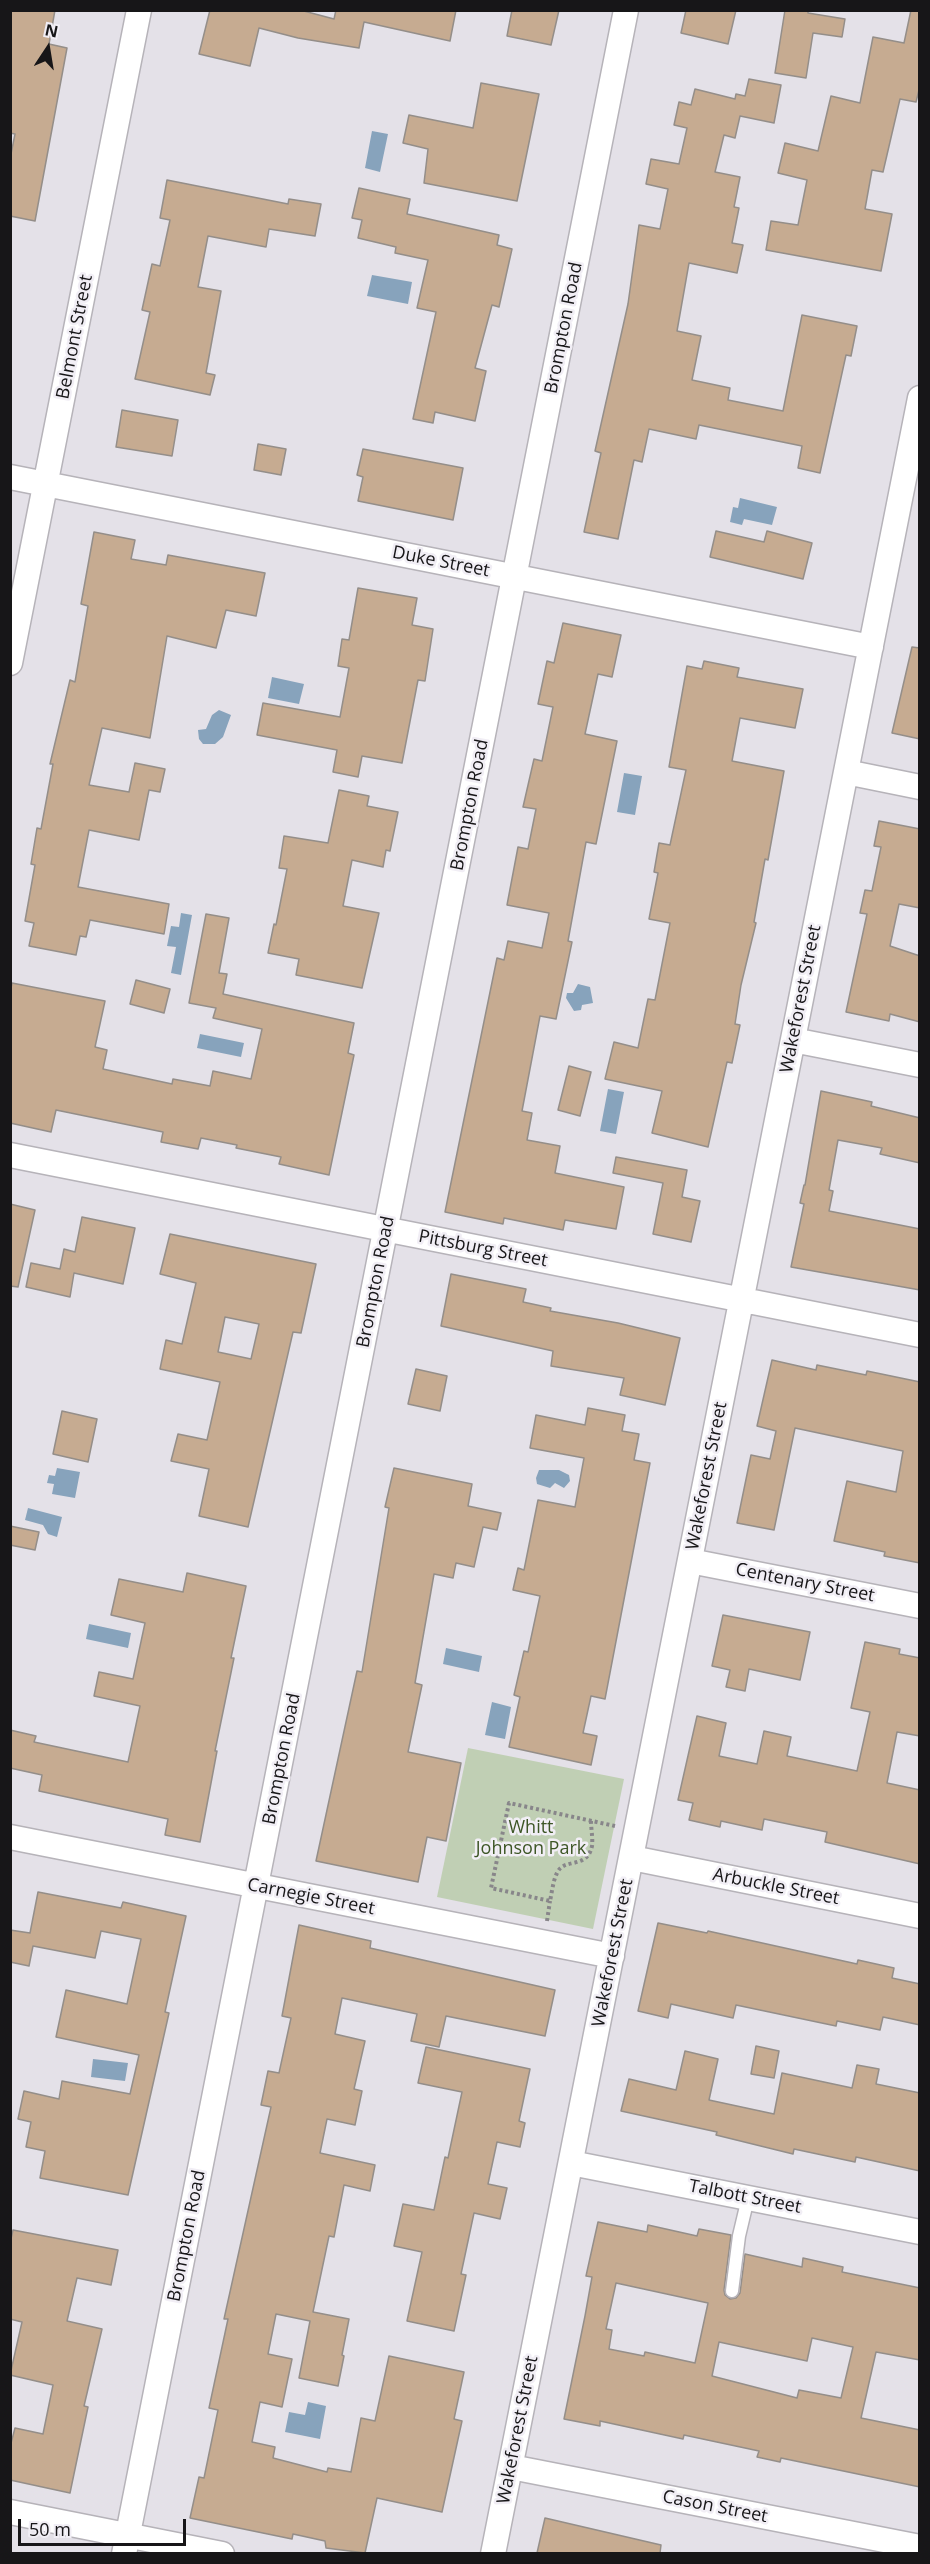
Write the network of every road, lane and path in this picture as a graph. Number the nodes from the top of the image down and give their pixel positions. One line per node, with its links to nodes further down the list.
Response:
1 (139, 10): 6 (street, Belmont Street)
2 (626, 10): 7 (street, Brompton Road)
3 (920, 398): 4 (street, Wakeforest Street)
4 (913, 463): 8 (street, Wakeforest Street)
5 (10, 477): 6 (street, Duke Street)
6 (46, 484): 7 (street, Duke Street); 9 (street, Belmont Street)
7 (515, 576): 8 (street, Duke Street); 15 (street, Brompton Road)
8 (871, 646): 10 (street, Wakeforest Street)
9 (10, 663)
10 (846, 772): 11 (street); 12 (street, Wakeforest Street)
11 (920, 787)
12 (793, 1040): 13 (street); 16 (street, Wakeforest Street)
13 (920, 1065)
14 (10, 1155): 15 (street, Pittsburg Street)
15 (386, 1229): 16 (street, Pittsburg Street); 22 (street, Brompton Road)
16 (741, 1300): 17 (street, Pittsburg Street); 18 (street, Wakeforest Street)
17 (920, 1335)
18 (690, 1561): 19 (street, Centenary Street); 21 (street, Wakeforest Street)
19 (920, 1606)
20 (10, 1838): 22 (street, Carnegie Street)
21 (632, 1857): 24 (street, Arbuckle Street); 25 (street, Wakeforest Street)
22 (257, 1886): 25 (street, Carnegie Street); 32 (street, Brompton Road)
23 (491, 1888): 23 (path)
24 (920, 1916)
25 (612, 1956): 26 (street, Wakeforest Street)
26 (571, 2163): 27 (street, Talbott Street); 30 (street, Wakeforest Street)
27 (748, 2198): 28 (street, Talbott Street); 29 (lane)
28 (920, 2232)
29 (732, 2291)
30 (511, 2467): 33 (street, Cason Street); 35 (street, Wakeforest Street)
31 (10, 2512): 32 (street)
32 (126, 2544): 34 (street)
33 (920, 2547)
34 (222, 2553)
35 (493, 2553)

